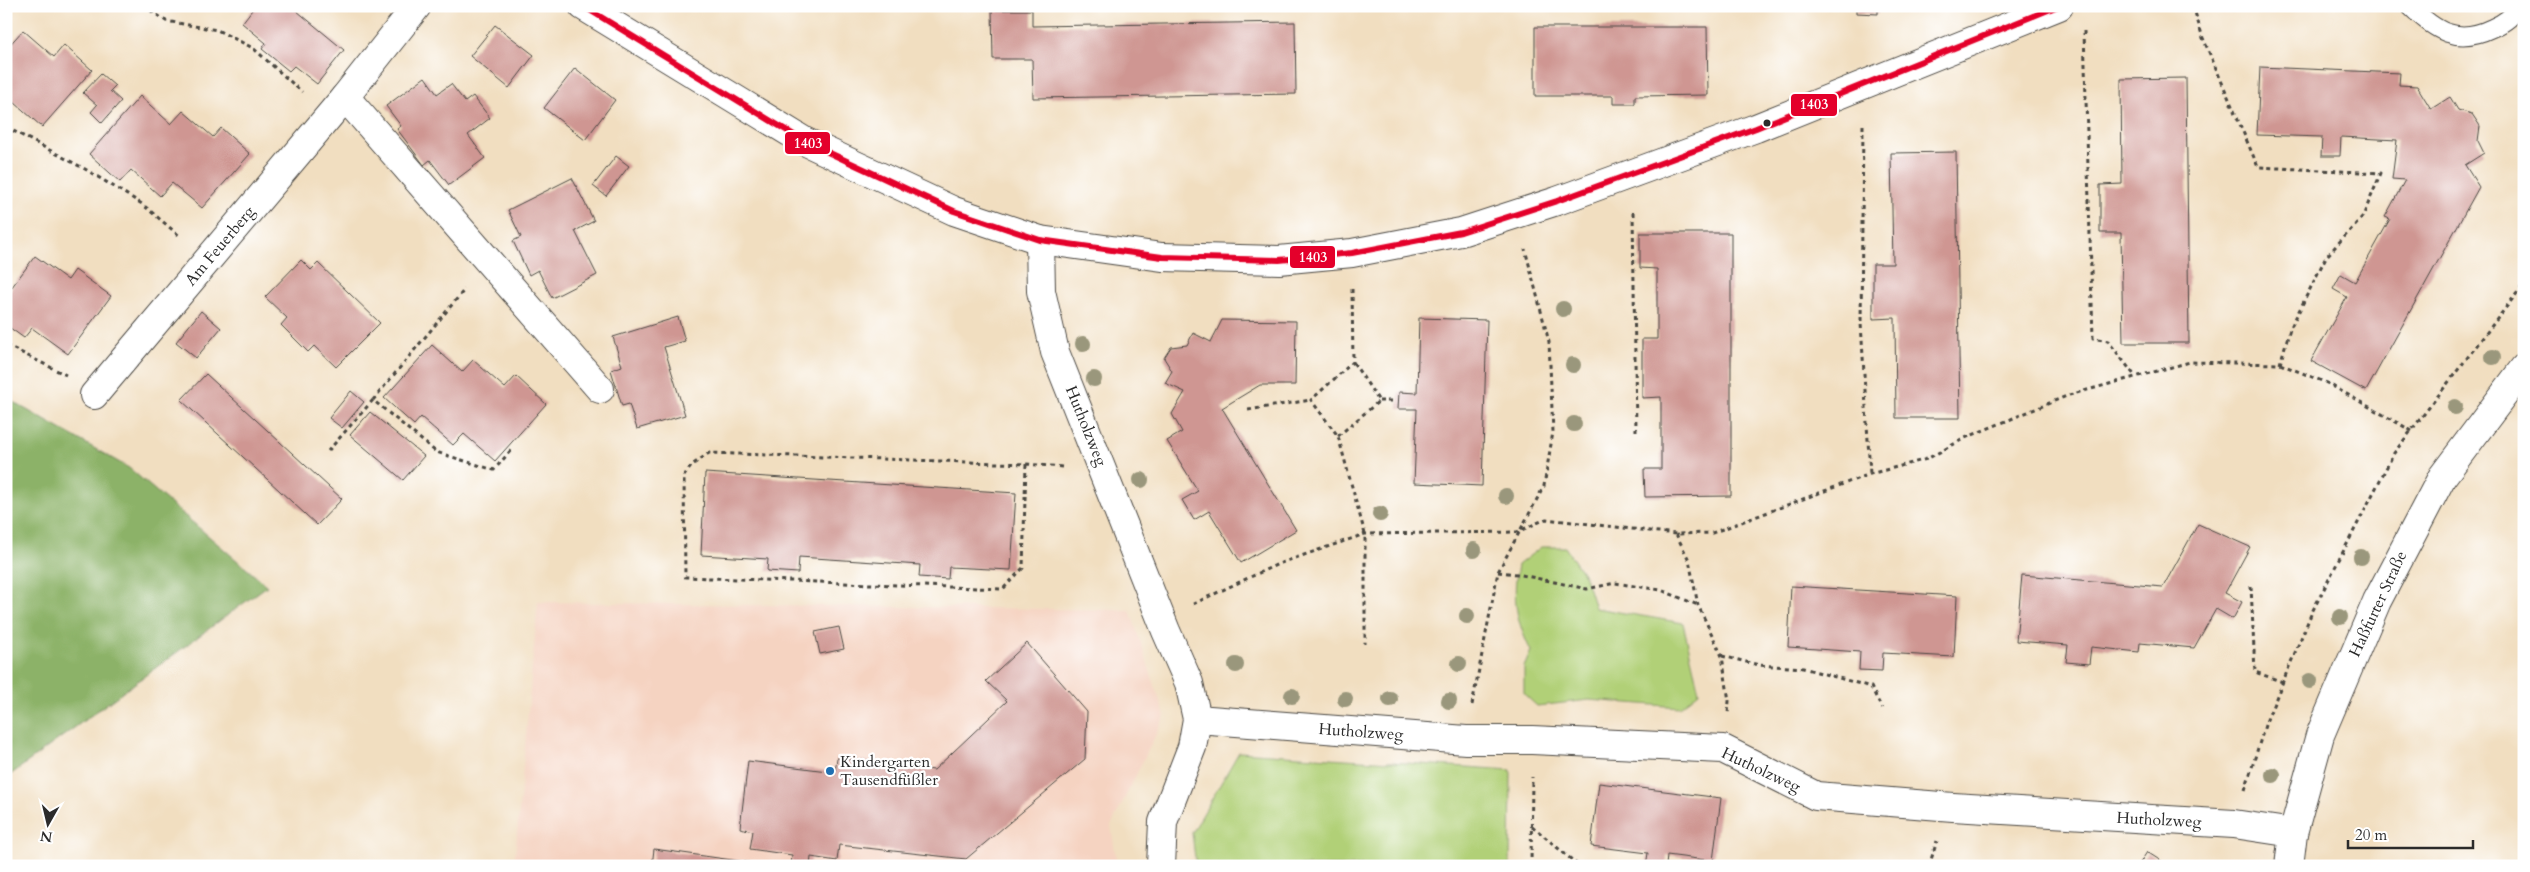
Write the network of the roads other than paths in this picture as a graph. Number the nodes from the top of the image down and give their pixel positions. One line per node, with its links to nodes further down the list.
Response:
1 (417, 6): 6 (street, Am Feuerberg)
2 (584, 6): 7 (street)
3 (2059, 6): 7 (street)
4 (2410, 6): 5 (lane)
5 (2518, 6)
6 (337, 106): 9 (street); 10 (street, Am Feuerberg)
7 (1040, 240): 11 (street, Hutholzweg)
8 (2524, 368): 12 (street, Haßfurter Straße)
9 (600, 388)
10 (94, 395)
11 (1197, 719): 12 (street, Hutholzweg); 13 (street, Hutholzweg)
12 (2292, 833): 14 (street, Haßfurter Straße)
13 (1160, 866)
14 (2289, 866)

